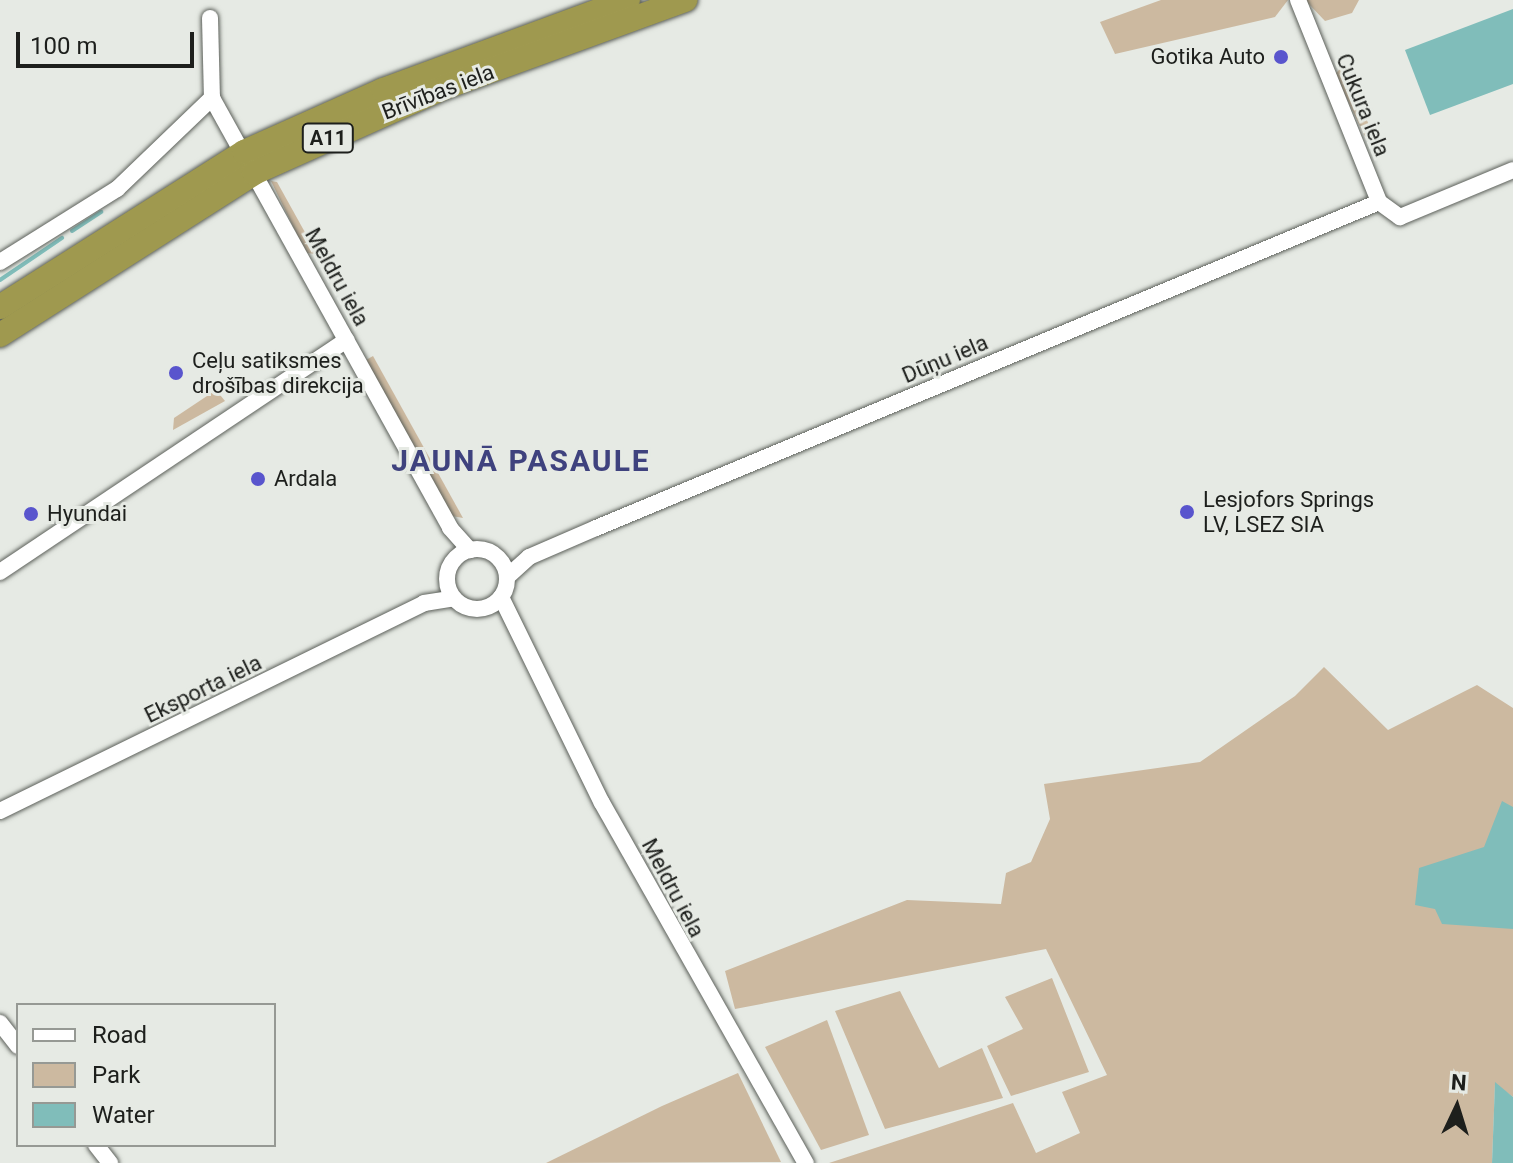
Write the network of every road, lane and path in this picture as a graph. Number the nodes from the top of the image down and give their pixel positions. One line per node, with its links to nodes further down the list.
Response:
1 (628, 0): 6 (highway, Brīvības iela / A11)
2 (685, 0): 6 (highway, Brīvības iela / A11)
3 (1298, 0): 8 (street, Cukura iela)
4 (210, 18): 5 (street)
5 (212, 98): 6 (street, Meldru iela); 9 (street)
6 (249, 163): 10 (highway, Brīvības iela / A11); 11 (highway, Brīvības iela / A11); 12 (street, Meldru iela)
7 (1513, 170): 8 (street)
8 (1379, 202): 15 (street, Dūņu iela)
9 (0, 262)
10 (0, 307)
11 (0, 335)
12 (346, 340): 13 (street, Meldru iela); 18 (street)
13 (450, 528): 14 (street, Meldru iela); 17 (street, Meldru iela)
14 (470, 550): 16 (street); 17 (street)
15 (529, 557): 16 (street, Dūņu iela); 20 (street, Dūņu iela)
16 (498, 558): 20 (street)
17 (454, 560): 19 (street, Meldru iela)
18 (0, 572)
19 (447, 577): 22 (street); 23 (street, Eksporta iela)
20 (507, 577): 21 (street)
21 (501, 597): 24 (street); 25 (street, Meldru iela)
22 (454, 598): 23 (street, Eksporta iela); 24 (street, Meldru iela)
23 (424, 603): 26 (street, Eksporta iela)
24 (485, 608): 25 (street, Meldru iela)
25 (512, 629): 31 (street, Meldru iela)
26 (0, 811)
27 (0, 1023): 28 (street)
28 (16, 1043)
29 (98, 1147): 30 (street)
30 (110, 1163)
31 (806, 1163)

